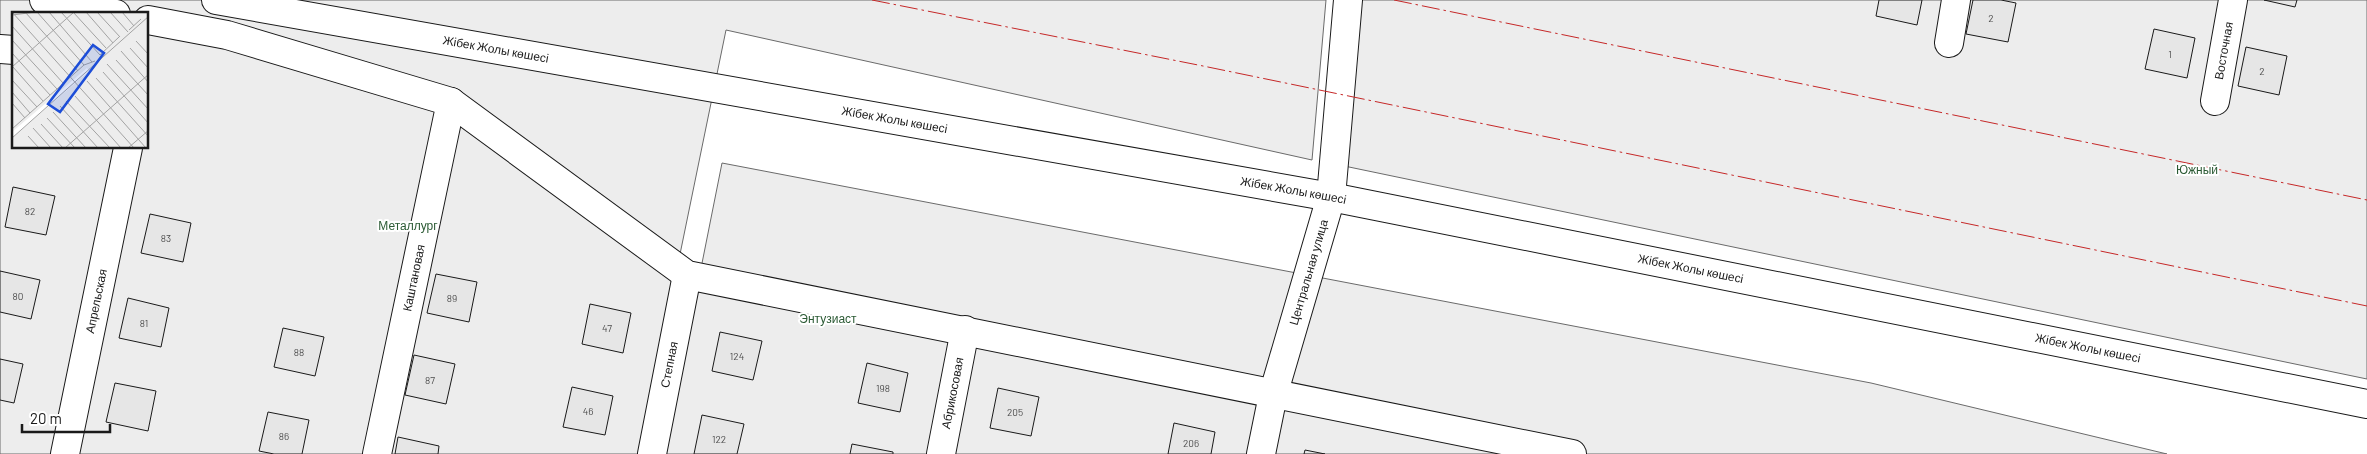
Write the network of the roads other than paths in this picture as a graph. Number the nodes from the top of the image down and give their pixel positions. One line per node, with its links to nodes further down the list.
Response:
1 (44, 0): 6 (main road)
2 (216, 0): 12 (main road, Жібек Жолы көшесі)
3 (1348, 0): 12 (main road, Центральная улица)
4 (1956, 0): 8 (main road)
5 (2233, 0): 9 (main road, Восточная)
6 (106, 12)
7 (149, 20): 10 (main road)
8 (1949, 43)
9 (2215, 101)
10 (451, 102): 13 (main road); 19 (main road, Каштановая)
11 (128, 149): 18 (main road, Апрельская)
12 (1331, 197): 15 (main road, Центральная улица); 16 (main road, Жібек Жолы көшесі)
13 (687, 275): 14 (main road); 20 (main road, Степная)
14 (965, 330): 15 (main road); 21 (main road, Абрикосовая)
15 (1273, 395): 17 (main road); 22 (main road, Центральная улица)
16 (2367, 404)
17 (1563, 453)
18 (65, 454)
19 (377, 454)
20 (652, 454)
21 (941, 454)
22 (1262, 454)

